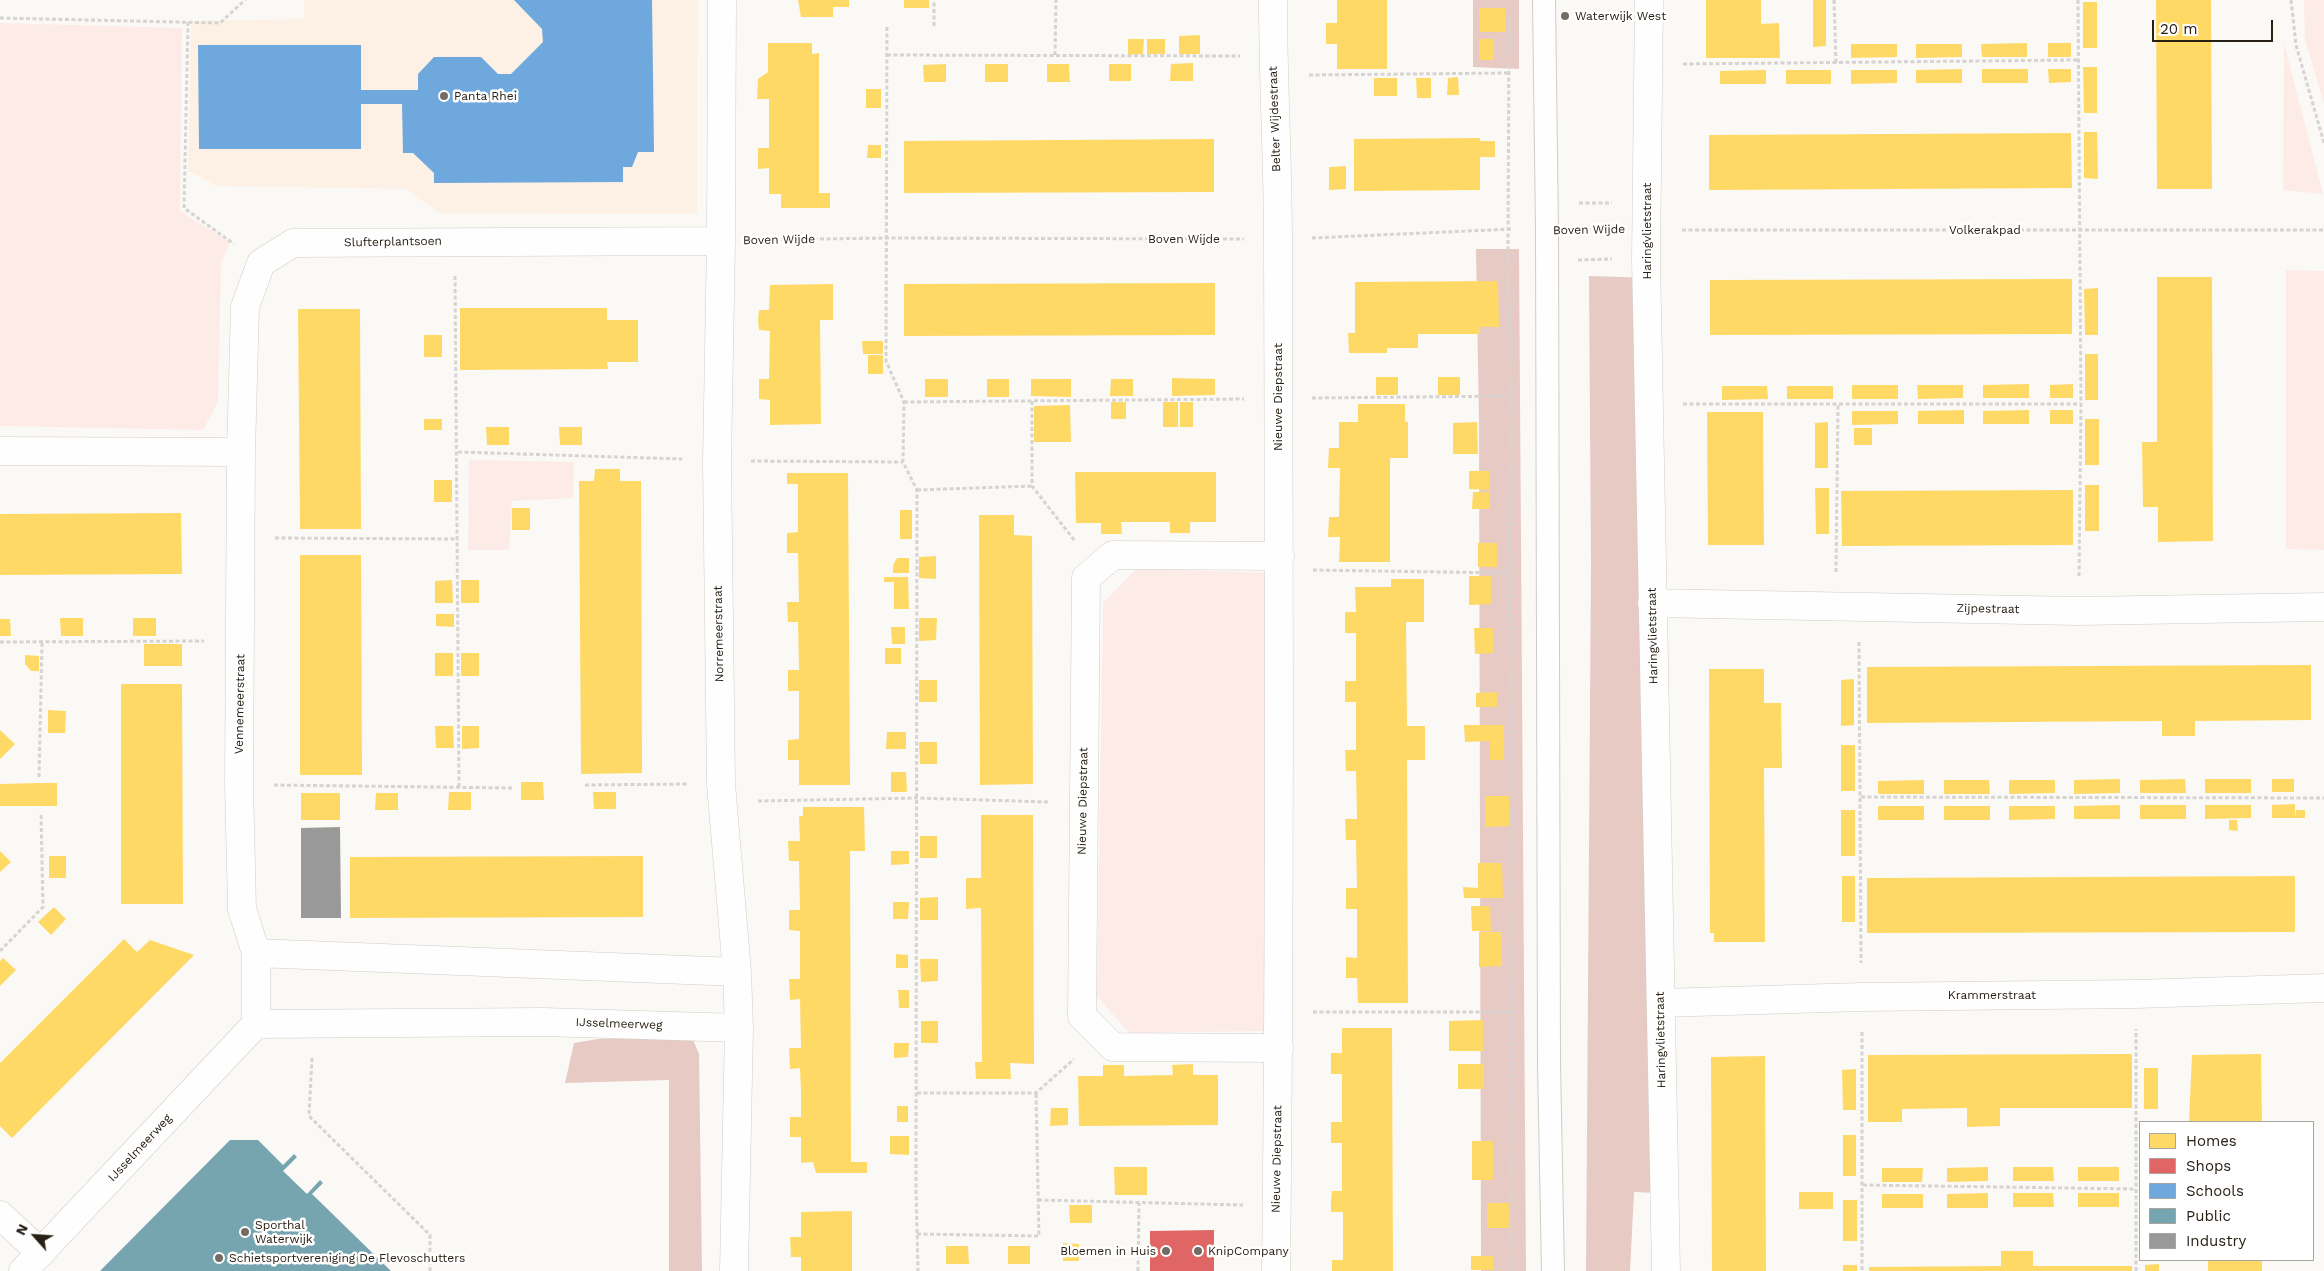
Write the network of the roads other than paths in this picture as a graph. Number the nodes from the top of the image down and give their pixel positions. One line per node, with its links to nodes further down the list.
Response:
1 (722, 0): 6 (street)
2 (1273, 0): 5 (street, Belter Wijdestraat)
3 (1544, 0): 23 (lane)
4 (1649, 0): 10 (street, Haringvlietstraat)
5 (1278, 239): 9 (street, Nieuwe Diepstraat)
6 (721, 241): 8 (street, Slufterplantsoen); 13 (street, Norremeerstraat)
7 (0, 451): 8 (street)
8 (241, 452): 12 (street, Vennemeerstraat)
9 (1280, 563): 18 (street, Nieuwe Diepstraat); 18 (street, Nieuwe Diepstraat)
10 (1652, 603): 11 (street, Zijpestraat); 15 (street, Haringvlietstraat)
11 (2324, 607)
12 (256, 953): 13 (street); 16 (street)
13 (737, 972): 17 (street, Norremeerstraat)
14 (2324, 988): 15 (street, Krammerstraat)
15 (1660, 1003): 24 (street, Haringvlietstraat)
16 (256, 1024): 17 (street, IJsselmeerweg); 20 (street, IJsselmeerweg)
17 (738, 1028): 21 (street)
18 (1279, 1048): 22 (street, Nieuwe Diepstraat)
19 (0, 1215): 20 (street)
20 (32, 1262)
21 (734, 1271)
22 (1276, 1271)
23 (1553, 1271)
24 (1666, 1271)

